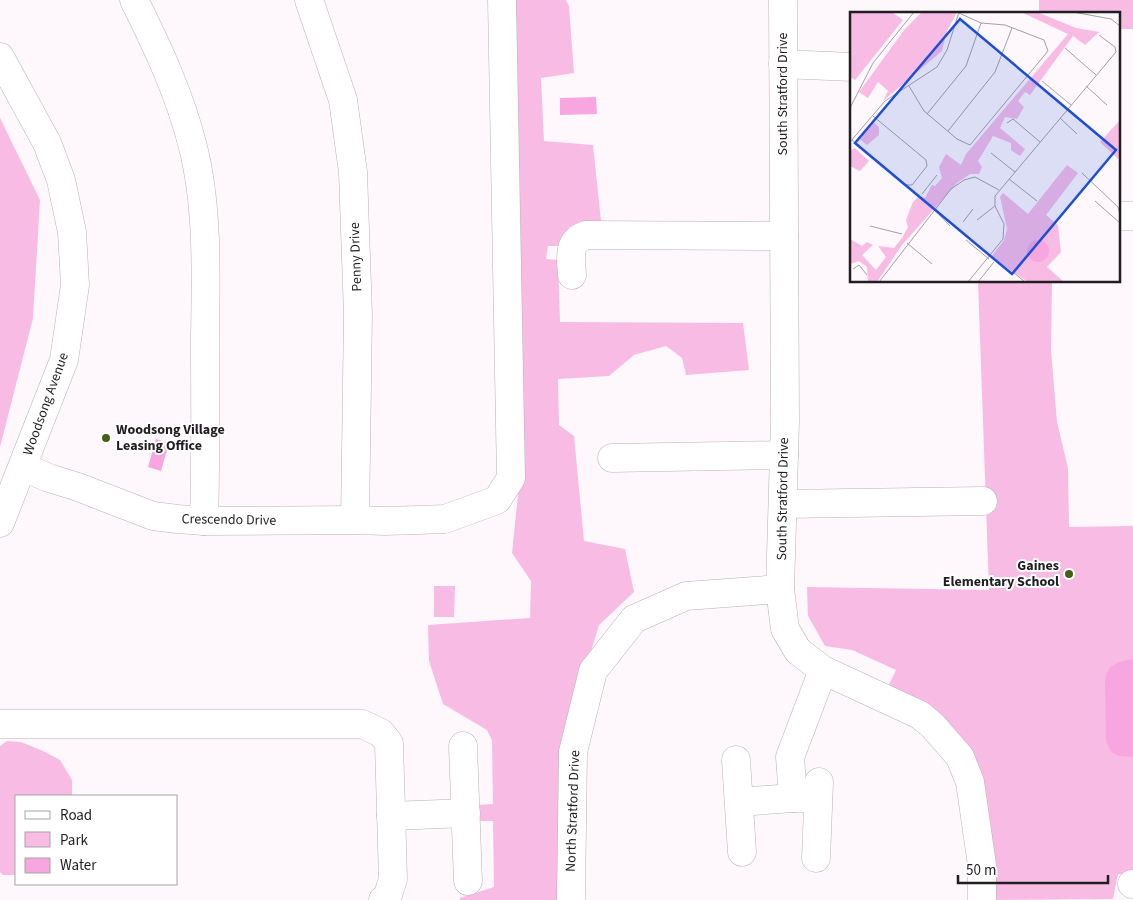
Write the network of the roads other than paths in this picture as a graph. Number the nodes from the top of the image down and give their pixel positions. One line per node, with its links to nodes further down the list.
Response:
1 (134, 0): 18 (street)
2 (309, 0): 17 (street, Penny Drive)
3 (502, 0): 17 (street, Crescendo Drive)
4 (783, 0): 6 (street, South Stratford Drive)
5 (0, 57): 14 (street, Woodsong Avenue)
6 (783, 64): 7 (street); 10 (street, South Stratford Drive)
7 (850, 67)
8 (1120, 216): 9 (street)
9 (1133, 216)
10 (784, 236): 11 (street); 12 (street, South Stratford Drive)
11 (572, 275)
12 (784, 455): 13 (street); 16 (street, South Stratford Drive)
13 (612, 458)
14 (23, 467): 18 (street, Crescendo Drive); 19 (street, Woodsong Avenue)
15 (983, 501): 16 (street)
16 (783, 504): 20 (street, South Stratford Drive)
17 (356, 520): 18 (street, Crescendo Drive)
18 (204, 521)
19 (0, 523)
20 (780, 589): 21 (street, South Stratford Drive); 33 (street, North Stratford Drive)
21 (823, 670): 25 (street); 34 (street, South Stratford Drive)
22 (0, 724): 28 (street)
23 (463, 746): 27 (street)
24 (736, 760): 26 (street)
25 (810, 792): 26 (street); 30 (street)
26 (738, 802): 29 (street)
27 (466, 813): 28 (street); 31 (street)
28 (391, 816): 32 (street)
29 (742, 852)
30 (816, 858)
31 (468, 881)
32 (383, 900)
33 (571, 900)
34 (982, 900)

